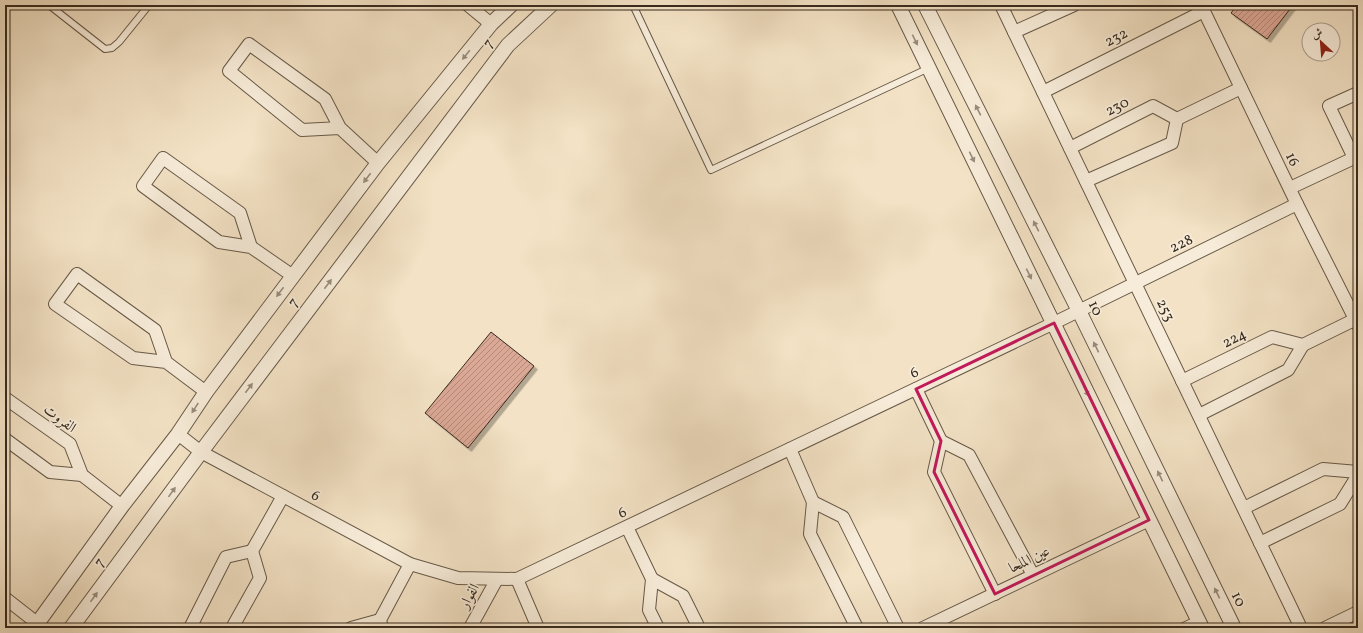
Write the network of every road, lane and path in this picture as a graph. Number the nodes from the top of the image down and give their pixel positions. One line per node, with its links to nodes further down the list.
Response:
1 (49, 5): 2 (lane)
2 (149, 5)
3 (468, 5): 12 (street)
4 (511, 5): 12 (street, 7)
5 (551, 5): 43 (street, 7, one-way to 5)
6 (633, 5): 14 (lane)
7 (898, 5): 14 (street, one-way to 14)
8 (925, 5): 29 (street, 10, one-way to 8)
9 (1001, 5): 13 (street, 253)
10 (1074, 5): 13 (street)
11 (1203, 8): 15 (street, 16); 16 (street, 232)
12 (491, 24): 22 (street, 7, one-way to 22)
13 (1014, 32): 16 (street, 253)
14 (929, 68): 31 (street, one-way to 31)
15 (1241, 88): 18 (street); 24 (street, 16)
16 (1043, 92): 20 (street, 253)
17 (1358, 93): 21 (street)
18 (1177, 119): 20 (street, 230); 23 (street)
19 (340, 128): 19 (street); 22 (street)
20 (1070, 148): 23 (street, 253)
21 (1356, 159): 24 (street)
22 (378, 163): 27 (street, 7, one-way to 27)
23 (1086, 181): 28 (street, 253)
24 (1290, 188): 25 (street, 16)
25 (1297, 204): 28 (street, 228); 30 (street, 16)
26 (251, 247): 26 (street); 27 (street)
27 (293, 276): 36 (street, 7, one-way to 36)
28 (1135, 283): 29 (street, 228); 34 (street, 253)
29 (1079, 311): 31 (street, 6); 77 (street, 10, one-way to 29)
30 (1357, 321): 32 (street)
31 (1054, 324): 35 (street, 6); 50 (street, one-way to 50)
32 (1303, 345): 34 (street, 224); 38 (street)
33 (166, 362): 33 (street); 36 (street)
34 (1182, 381): 38 (street, 253)
35 (916, 389): 41 (street); 42 (street, 6)
36 (206, 392): 39 (street, 7, one-way to 39)
37 (5, 398): 45 (street, الفروت)
38 (1199, 415): 49 (street, 253)
39 (178, 434): 43 (street, 6); 48 (street, 7)
40 (5, 439): 45 (street)
41 (942, 441): 55 (street); 59 (street)
42 (790, 449): 47 (street); 51 (street, 6)
43 (202, 452): 46 (street, 6); 65 (street, 7, one-way to 43)
44 (1358, 473): 49 (street); 52 (street)
45 (82, 475): 48 (street)
46 (283, 496): 53 (street); 54 (street, 6)
47 (813, 502): 73 (street); 74 (street)
48 (122, 506): 64 (street, 7)
49 (1244, 508): 52 (street, 253)
50 (1149, 520): 55 (street, عين الملحا); 62 (street)
51 (627, 527): 57 (street); 58 (street, 6)
52 (1260, 543): 78 (street, 253)
53 (252, 551): 66 (street); 67 (street)
54 (410, 564): 56 (street, 6); 63 (street)
55 (1033, 576): 59 (street, عين الملحا)
56 (497, 579): 58 (street, 6); 69 (street, الفوار)
57 (652, 579): 71 (street); 72 (street)
58 (517, 580): 70 (street)
59 (995, 594): 75 (street, عين الملحا)
60 (5, 598): 64 (street)
61 (1358, 612): 79 (street)
62 (1200, 623): 76 (lane)
63 (381, 624): 68 (street)
64 (36, 626)
65 (71, 628)
66 (190, 628)
67 (232, 628)
68 (351, 628)
69 (470, 628)
70 (538, 628)
71 (658, 628)
72 (699, 628)
73 (857, 628)
74 (898, 628)
75 (923, 628)
76 (1179, 628)
77 (1234, 628)
78 (1302, 628)
79 (1325, 628)

